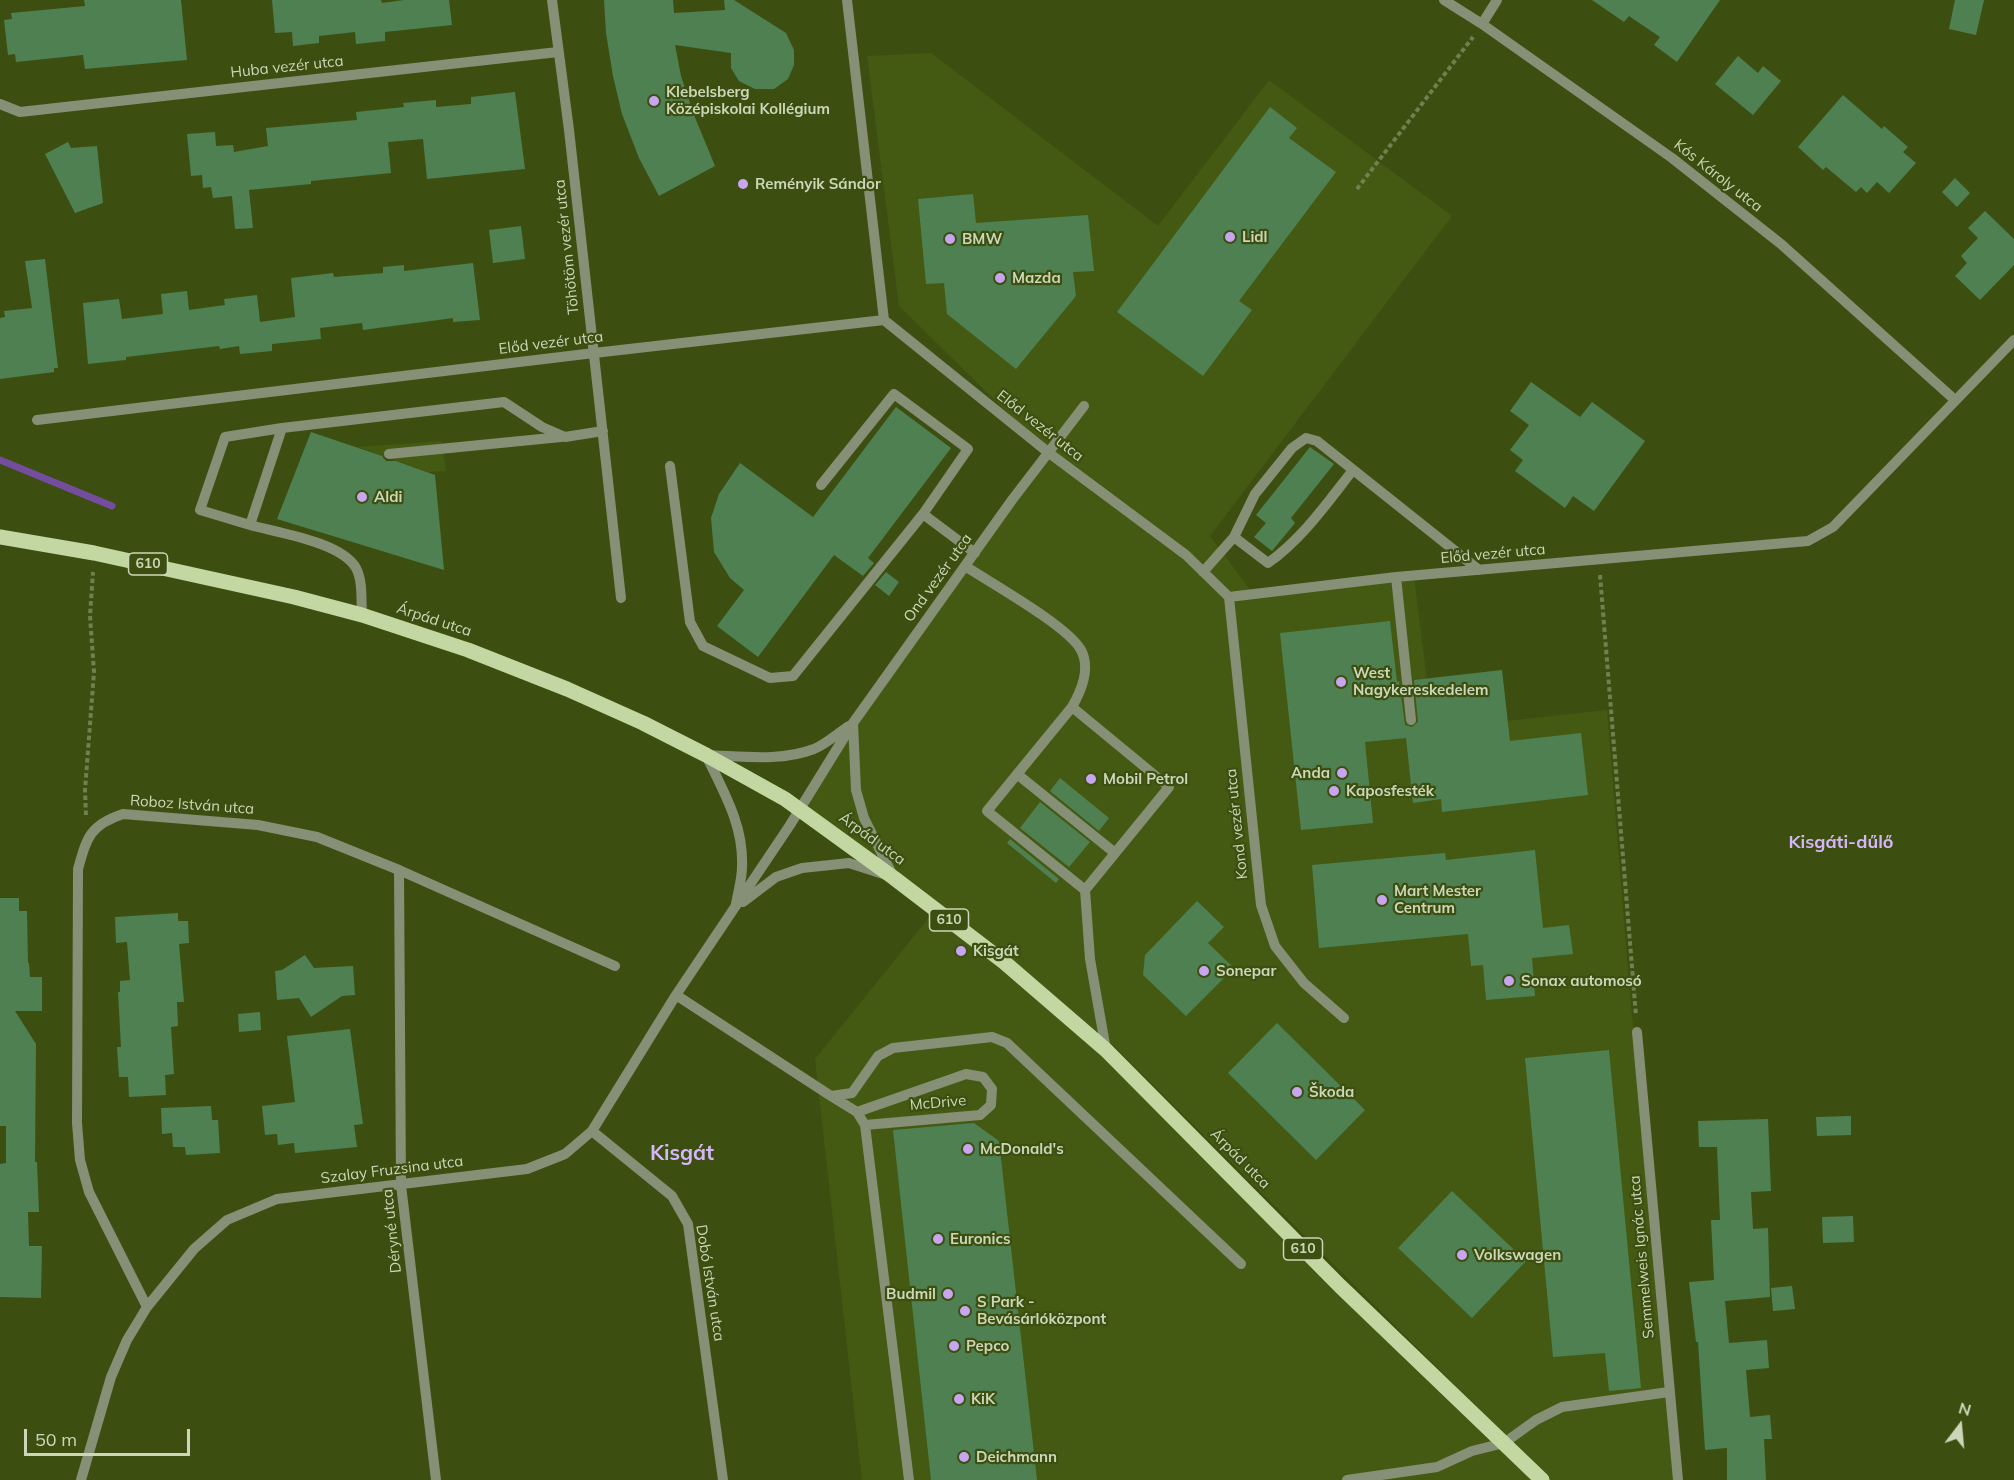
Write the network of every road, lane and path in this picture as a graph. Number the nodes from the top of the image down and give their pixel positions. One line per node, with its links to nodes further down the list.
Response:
1 (552, 0): 6 (street, Töhötöm vezér utca)
2 (847, 0): 9 (street)
3 (1444, 0): 5 (street, Kós Károly utca)
4 (1497, 0): 5 (street)
5 (1482, 24): 8 (path); 12 (street, Kós Károly utca)
6 (558, 52): 7 (street, Huba vezér utca); 11 (street, Töhötöm vezér utca)
7 (0, 104)
8 (1357, 189)
9 (884, 320): 11 (street, Előd vezér utca); 18 (street, Előd vezér utca)
10 (2014, 340): 12 (street, Előd vezér utca)
11 (594, 353): 14 (street, Előd vezér utca); 16 (street, Töhötöm vezér utca)
12 (1954, 400): 28 (street, Előd vezér utca)
13 (1084, 406): 18 (street, Ond vezér utca)
14 (37, 420)
15 (282, 428): 17 (street); 24 (street); 24 (street)
16 (603, 431): 17 (street); 35 (street, Töhötöm vezér utca)
17 (565, 437): 19 (street)
18 (1049, 453): 27 (street, Ond vezér utca); 32 (street, Előd vezér utca)
19 (389, 454)
20 (670, 466): 23 (street)
21 (1353, 470): 26 (street); 26 (street); 31 (street)
22 (821, 485): 23 (street)
23 (923, 514): 27 (street)
24 (250, 525): 36 (street)
25 (0, 537): 36 (main road, Árpád utca / 610)
26 (1234, 537): 32 (street)
27 (975, 553): 29 (street, Ond vezér utca)
28 (1599, 560): 31 (street, Előd vezér utca); 52 (path)
29 (965, 566): 37 (street); 39 (street, Ond vezér utca)
30 (93, 567): 43 (path)
31 (1479, 570): 33 (street, Előd vezér utca)
32 (1203, 572): 34 (street, Előd vezér utca)
33 (1396, 577): 34 (street, Előd vezér utca); 38 (street)
34 (1228, 597): 51 (street, Kond vezér utca)
35 (621, 598)
36 (362, 615): 40 (main road, Árpád utca / 610)
37 (1072, 707): 41 (street); 44 (street)
38 (1411, 720)
39 (853, 723): 40 (street, Ond vezér utca); 42 (street, Ond vezér utca); 46 (street)
40 (706, 755): 42 (main road, Árpád utca / 610); 48 (street, Szalay Fruzsina utca)
41 (1017, 774): 44 (street); 47 (street)
42 (799, 810): 46 (main road, Árpád utca / 610); 48 (street, Szalay Fruzsina utca)
43 (86, 840): 45 (street, Roboz István utca); 60 (street)
44 (1115, 854): 47 (street)
45 (399, 870): 49 (street, Roboz István utca); 58 (street, Déryné utca)
46 (894, 878): 48 (street, Szalay Fruzsina utca); 53 (main road, Árpád utca / 610)
47 (1085, 890): 53 (street)
48 (736, 908): 50 (street, Szalay Fruzsina utca)
49 (615, 966)
50 (676, 995): 54 (street); 57 (street, Szalay Fruzsina utca)
51 (1344, 1018)
52 (1637, 1032): 61 (street, Semmelweis Ignác utca)
53 (1106, 1050): 62 (main road, Árpád utca / 610)
54 (831, 1096): 55 (street); 59 (street)
55 (857, 1112): 56 (street); 56 (street, McDrive)
56 (865, 1125): 66 (street)
57 (592, 1131): 58 (street, Szalay Fruzsina utca); 65 (street, Dobó István utca)
58 (401, 1185): 60 (street, Szalay Fruzsina utca); 64 (street, Déryné utca)
59 (1241, 1264)
60 (147, 1307): 63 (street, Szalay Fruzsina utca)
61 (1669, 1392): 62 (street); 69 (street, Semmelweis Ignác utca)
62 (1504, 1443): 67 (street); 68 (main road, Árpád utca / 610)
63 (81, 1480)
64 (436, 1480)
65 (723, 1480)
66 (909, 1480)
67 (1347, 1480)
68 (1542, 1480)
69 (1678, 1480)

